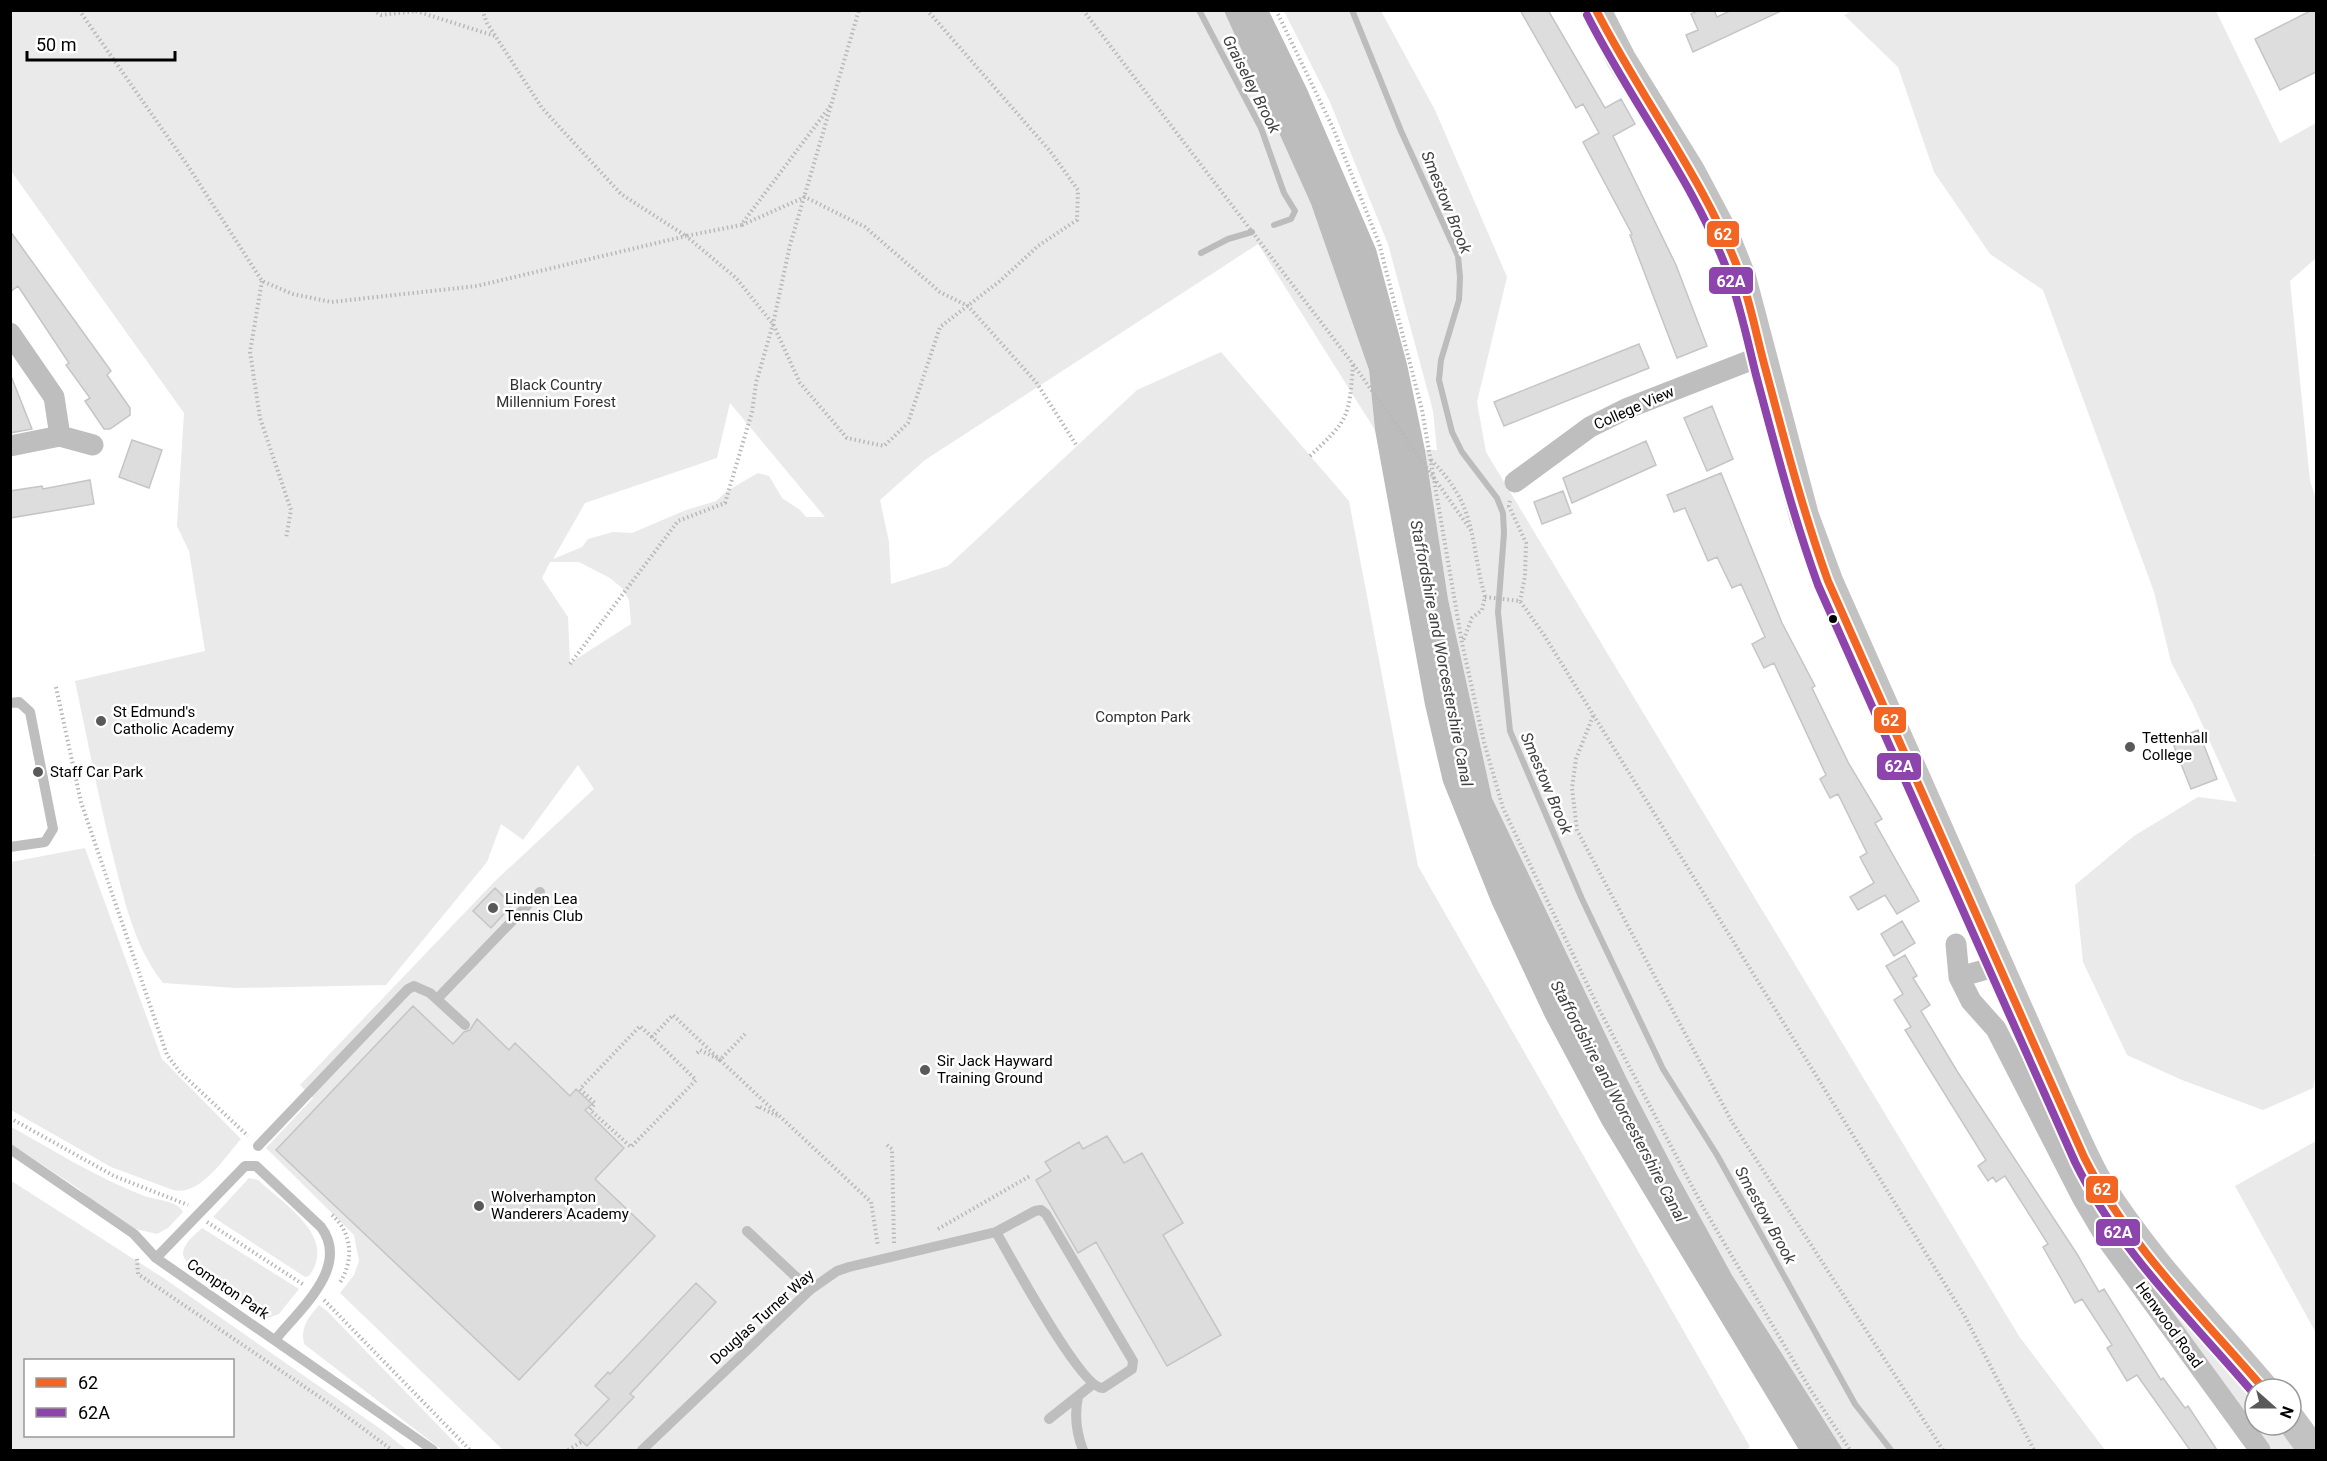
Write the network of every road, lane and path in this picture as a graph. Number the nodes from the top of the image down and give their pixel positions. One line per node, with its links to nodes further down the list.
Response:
1 (79, 10): 15 (path)
2 (373, 10): 9 (path)
3 (482, 10): 10 (path)
4 (859, 10): 11 (path)
5 (927, 10): 16 (path)
6 (1083, 10): 20 (path)
7 (1276, 10): 26 (path)
8 (1596, 10): 19 (main road, Henwood Road)
9 (416, 11): 10 (path)
10 (496, 37): 14 (path)
11 (832, 103): 12 (path); 13 (path)
12 (805, 196): 13 (path); 16 (path); 17 (path)
13 (741, 225): 14 (path)
14 (686, 236): 15 (path); 17 (path)
15 (262, 281): 29 (path)
16 (968, 306): 17 (path); 23 (path)
17 (773, 324): 33 (path)
18 (10, 333): 21 (street)
19 (1764, 355): 27 (street, College View); 40 (main road, Henwood Road)
20 (1353, 364): 25 (path); 28 (path)
21 (60, 436): 22 (street); 24 (street)
22 (93, 445)
23 (1077, 446)
24 (10, 447)
25 (1310, 456)
26 (1430, 459): 28 (path); 32 (path)
27 (1515, 482): 31 (path)
28 (1473, 533): 30 (path)
29 (286, 539)
30 (1485, 597): 31 (path); 32 (path)
31 (1520, 601): 36 (path)
32 (1462, 643): 80 (path)
33 (570, 664)
34 (56, 687): 52 (path)
35 (10, 703): 37 (lane)
36 (1593, 715): 81 (path); 82 (path)
37 (10, 848)
38 (540, 891): 42 (lane)
39 (1956, 944): 41 (street, Henwood Road)
40 (1998, 966): 41 (street); 68 (main road, Henwood Road)
41 (1959, 977): 83 (street, Henwood Road)
42 (437, 999): 43 (lane); 52 (lane)
43 (465, 1025)
44 (746, 1033): 47 (path)
45 (652, 1038): 45 (path); 47 (path)
46 (697, 1053): 47 (path)
47 (720, 1060): 50 (path)
48 (757, 1108): 50 (path)
49 (10, 1118): 55 (path)
50 (783, 1119): 62 (path)
51 (887, 1144): 61 (path)
52 (258, 1146)
53 (10, 1149): 60 (lane, Compton Park)
54 (1030, 1176): 59 (path)
55 (184, 1201)
56 (209, 1224): 64 (path)
57 (747, 1232): 65 (lane)
58 (996, 1232): 65 (lane, Douglas Turner Way); 69 (lane); 69 (lane, Douglas Turner Way)
59 (931, 1233)
60 (134, 1234): 63 (lane, Compton Park); 74 (path)
61 (894, 1246)
62 (879, 1249)
63 (156, 1258): 67 (lane, Compton Park); 67 (lane)
64 (304, 1284)
65 (810, 1290): 78 (lane, Douglas Turner Way)
66 (336, 1310): 76 (path)
67 (275, 1340): 75 (lane, Compton Park)
68 (2254, 1377)
69 (1093, 1383): 70 (lane)
70 (1078, 1396): 71 (lane); 79 (lane)
71 (1049, 1419)
72 (2303, 1436): 84 (main road)
73 (583, 1441): 77 (path)
74 (392, 1450)
75 (433, 1450)
76 (470, 1450)
77 (568, 1450)
78 (642, 1450)
79 (1083, 1450)
80 (1850, 1450)
81 (1943, 1450)
82 (2034, 1450)
83 (2260, 1450)
84 (2313, 1450)

